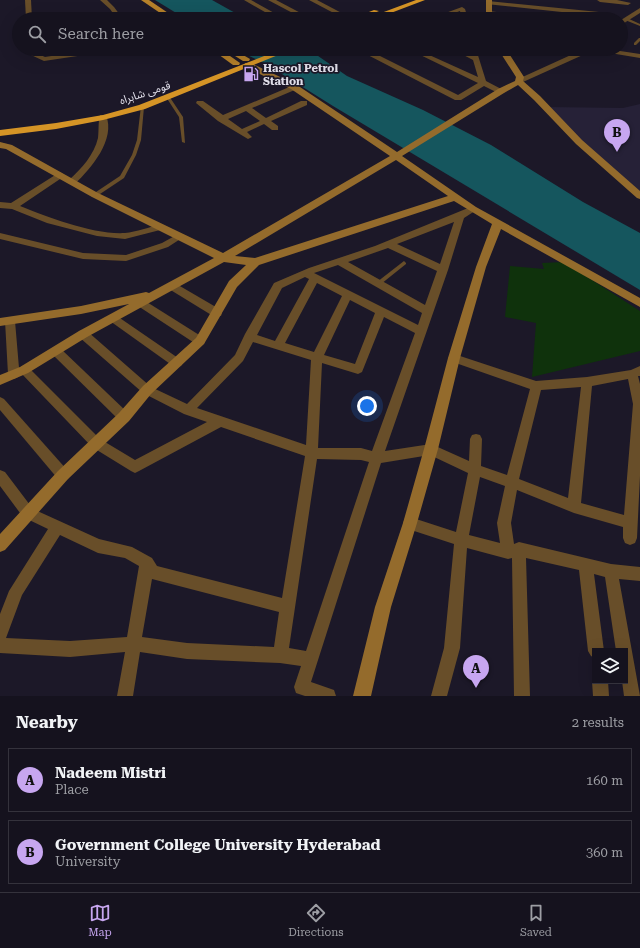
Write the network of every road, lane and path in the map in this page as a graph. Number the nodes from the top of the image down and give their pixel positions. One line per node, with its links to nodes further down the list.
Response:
1 (28, 0): 15 (street)
2 (103, 0): 16 (street)
3 (144, 0): 17 (main road)
4 (247, 0): 18 (street)
5 (270, 0): 19 (street)
6 (312, 0): 20 (street)
7 (406, 0): 21 (highway)
8 (422, 0): 22 (highway)
9 (520, 0): 13 (street)
10 (599, 0): 12 (street); 27 (street)
11 (489, 2): 25 (street); 26 (street)
12 (628, 3)
13 (562, 5)
14 (640, 10): 28 (street)
15 (29, 12)
16 (115, 12)
17 (163, 12)
18 (269, 12)
19 (295, 12)
20 (336, 12)
21 (373, 12)
22 (388, 12)
23 (452, 12): 24 (street)
24 (463, 12)
25 (488, 12)
26 (562, 12)
27 (598, 12)
28 (628, 18)
29 (628, 22): 30 (lane)
30 (640, 25)
31 (640, 39): 32 (lane)
32 (635, 44)
33 (628, 54): 46 (street)
34 (38, 56): 35 (street)
35 (59, 56)
36 (226, 56): 49 (main road)
37 (240, 56): 48 (main road)
38 (259, 56): 48 (highway, قومی شاہراہ)
39 (266, 56): 48 (highway, قومی شاہراہ)
40 (374, 56): 51 (street)
41 (426, 56): 51 (street)
42 (470, 56): 47 (street)
43 (475, 56): 47 (street)
44 (506, 56): 50 (street)
45 (577, 56): 50 (street)
46 (640, 56)
47 (476, 59): 51 (street)
48 (249, 61): 49 (highway, قومی شاہراہ); 52 (street); 54 (highway, قومی شاہراہ)
49 (236, 63): 54 (highway, قومی شاہراہ)
50 (520, 81): 53 (street); 74 (street)
51 (482, 83): 53 (street)
52 (294, 87): 58 (street); 69 (street)
53 (500, 91): 69 (street)
54 (166, 96): 57 (highway, قومی شاہراہ); 62 (highway, قومی شاہراہ); 67 (lane)
55 (200, 103): 60 (street)
56 (304, 103): 61 (street)
57 (142, 107): 59 (highway, قومی شاہراہ); 72 (lane)
58 (248, 108): 60 (street); 61 (street)
59 (103, 117): 65 (highway, قومی شاہراہ); 71 (street)
60 (221, 119): 64 (street)
61 (265, 121): 63 (street); 64 (street)
62 (0, 127)
63 (275, 128)
64 (241, 132): 66 (street)
65 (0, 133)
66 (248, 137)
67 (184, 142)
68 (0, 145): 70 (street)
69 (397, 156): 73 (street); 84 (street)
70 (60, 175): 71 (street); 76 (street)
71 (72, 182): 72 (street)
72 (95, 195): 80 (street)
73 (456, 196): 77 (street); 86 (street)
74 (640, 196)
75 (0, 204): 76 (street)
76 (13, 206): 80 (street)
77 (473, 208): 78 (street); 79 (street)
78 (460, 216): 83 (street); 88 (street)
79 (498, 223): 95 (street); 108 (street)
80 (161, 227): 82 (street)
81 (0, 236): 82 (street)
82 (180, 236): 84 (street)
83 (388, 244): 85 (street); 88 (street)
84 (223, 258): 86 (street); 91 (street)
85 (340, 261): 89 (street); 90 (street)
86 (255, 262): 98 (street)
87 (404, 263): 90 (lane)
88 (443, 270): 96 (street)
89 (310, 276): 93 (street); 103 (street); 105 (street)
90 (379, 283): 96 (street)
91 (173, 286): 92 (street); 98 (street)
92 (158, 293): 94 (street); 100 (street)
93 (347, 295): 97 (street); 107 (street)
94 (142, 303): 99 (street); 104 (street)
95 (640, 304)
96 (428, 311): 101 (street)
97 (381, 312): 101 (street); 107 (street)
98 (217, 313): 104 (street)
99 (114, 318): 102 (street); 109 (street)
100 (5, 322): 110 (street)
101 (421, 332): 125 (street)
102 (83, 334): 106 (street); 115 (street)
103 (249, 337): 105 (street); 118 (street)
104 (200, 341): 109 (street)
105 (278, 346): 107 (street)
106 (57, 352): 110 (street); 119 (street)
107 (317, 358): 124 (street)
108 (454, 358): 114 (street); 123 (street)
109 (177, 362): 115 (street)
110 (19, 372): 112 (street); 122 (street)
111 (636, 372): 113 (street); 117 (street)
112 (0, 380)
113 (586, 382): 114 (street); 130 (street)
114 (536, 386): 129 (street)
115 (147, 390): 118 (street); 119 (street)
116 (0, 402): 127 (street)
117 (639, 405): 133 (street)
118 (188, 410): 120 (street)
119 (124, 417): 122 (street)
120 (220, 421): 122 (street); 124 (street)
121 (476, 439): 126 (street)
122 (96, 443): 127 (street)
123 (431, 448): 125 (street); 126 (street); 132 (street)
124 (312, 453): 125 (street); 143 (street)
125 (376, 458): 150 (street)
126 (475, 470): 129 (street); 136 (street)
127 (63, 474): 131 (street)
128 (0, 476): 131 (street)
129 (512, 482): 130 (street); 138 (street)
130 (574, 507): 133 (street)
131 (28, 513): 134 (street); 137 (street)
132 (410, 523): 136 (street); 155 (street)
133 (630, 523): 135 (street)
134 (58, 527): 139 (street); 144 (street)
135 (630, 538)
136 (461, 540): 138 (street); 156 (street)
137 (0, 545)
138 (513, 550): 140 (street); 157 (street)
139 (147, 563): 143 (street); 145 (street)
140 (586, 566): 141 (street); 147 (street)
141 (611, 571): 142 (street); 148 (street)
142 (640, 574)
143 (288, 607): 149 (street)
144 (0, 633)
145 (134, 644): 146 (street); 149 (street); 153 (street)
146 (0, 645)
147 (596, 648)
148 (624, 648)
149 (280, 655): 150 (street)
150 (310, 659): 154 (street)
151 (628, 673): 159 (street)
152 (600, 684): 158 (street)
153 (125, 696)
154 (328, 696)
155 (362, 696)
156 (439, 696)
157 (522, 696)
158 (601, 696)
159 (632, 696)

